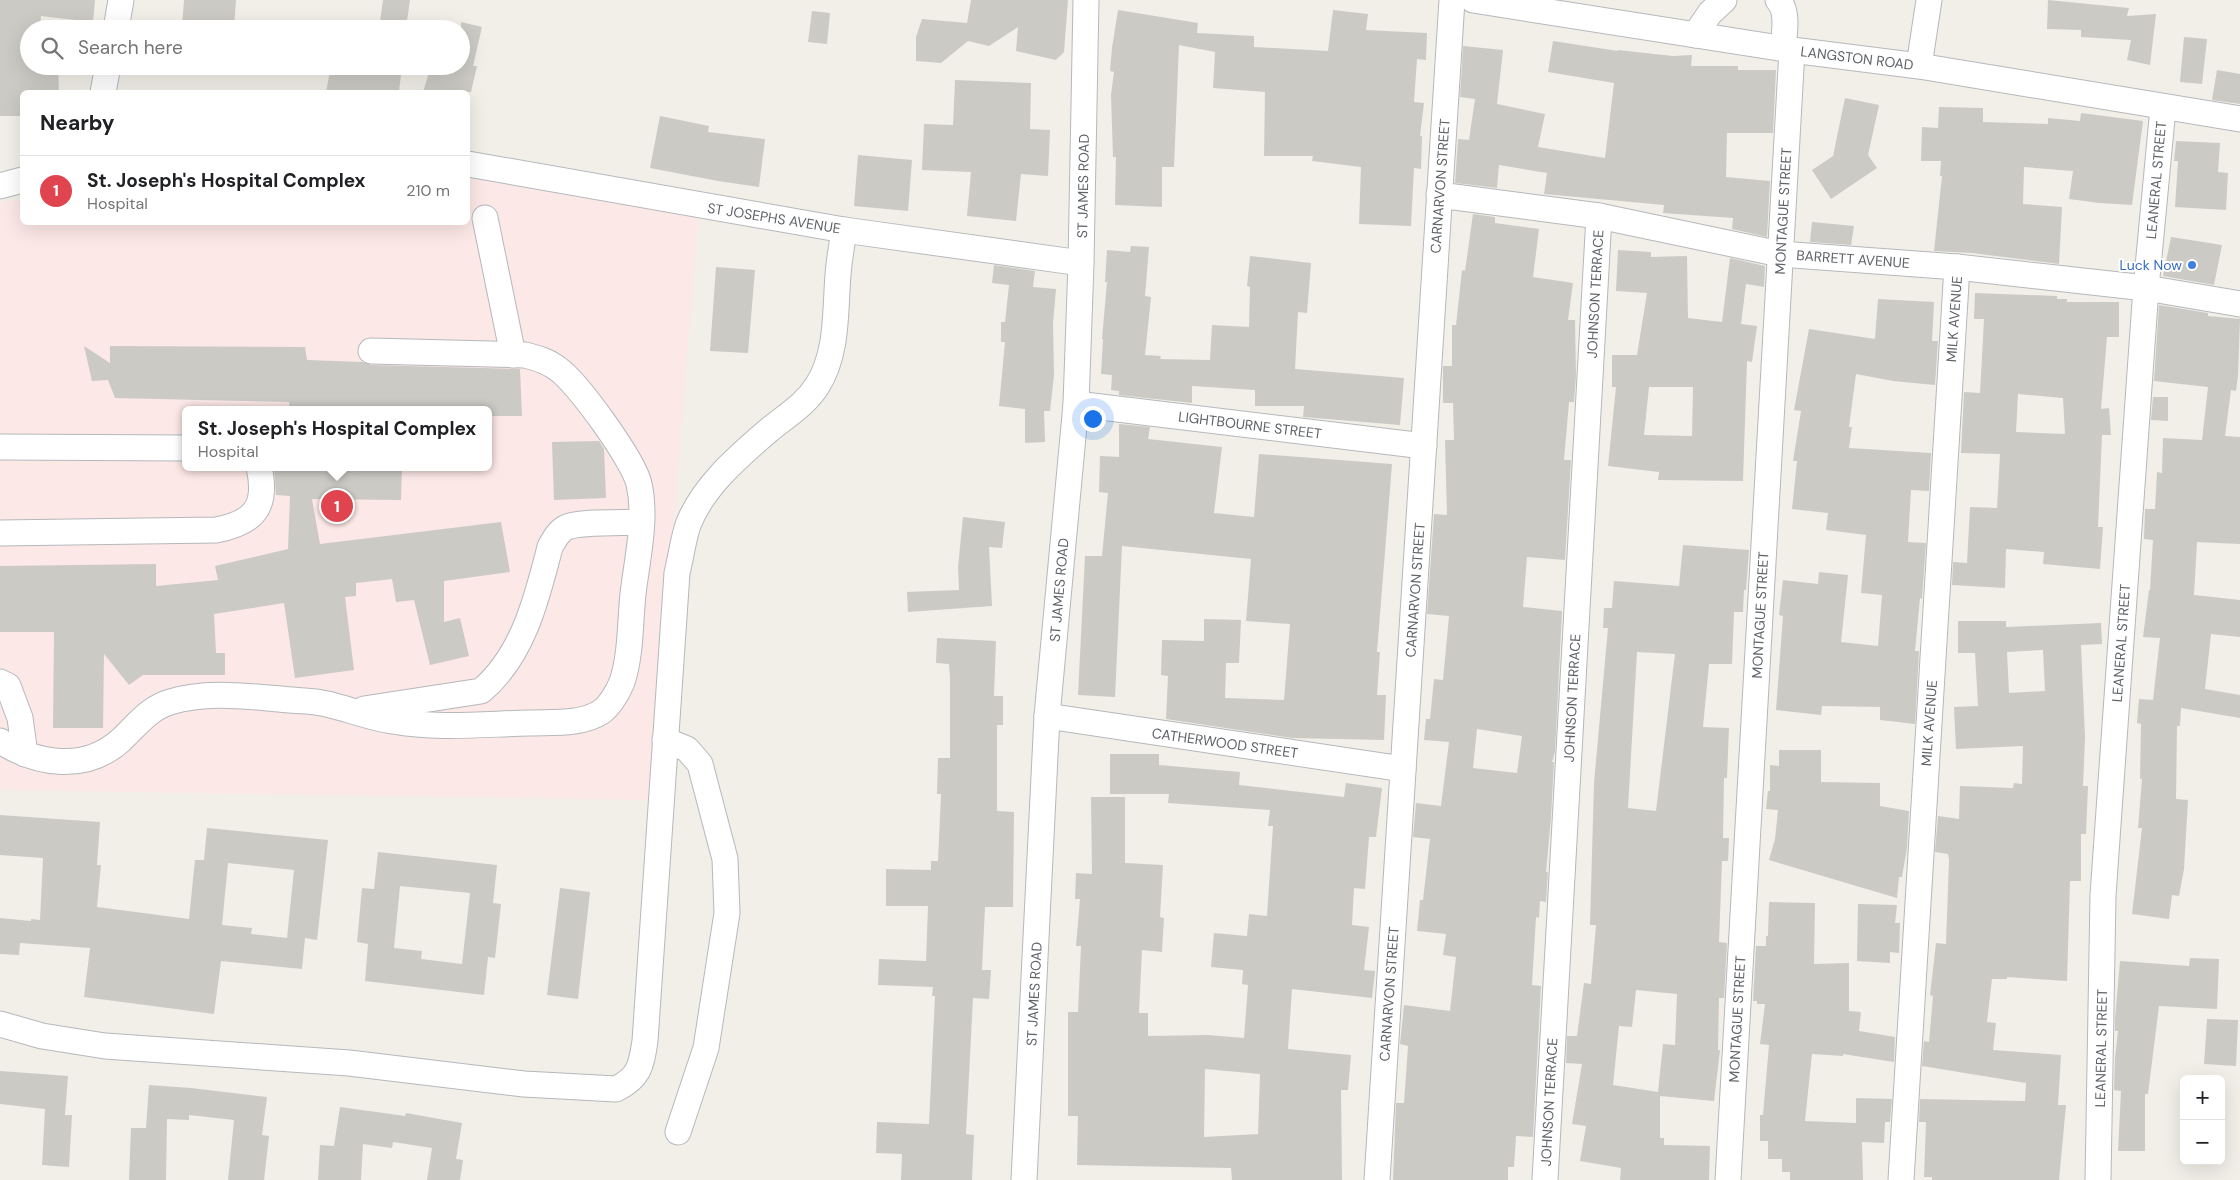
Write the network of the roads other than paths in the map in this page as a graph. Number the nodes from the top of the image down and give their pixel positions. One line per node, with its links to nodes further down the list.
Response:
1 (121, 0): 8 (street)
2 (1086, 0): 24 (street, ST JAMES ROAD)
3 (1452, 0): 19 (street, CARNARVON STREET)
4 (1473, 0): 9 (street, LANGSTON ROAD)
5 (1724, 0): 9 (street)
6 (1778, 0): 10 (street, MONTAGUE STREET)
7 (1929, 0): 11 (street)
8 (118, 20)
9 (1695, 34): 10 (street, LANGSTON ROAD)
10 (1787, 49): 11 (street, LANGSTON ROAD); 23 (street, MONTAGUE STREET)
11 (1919, 66): 14 (street, LANGSTON ROAD)
12 (106, 75): 13 (street)
13 (103, 90)
14 (2163, 108): 15 (street, LANGSTON ROAD); 26 (street, LEANERAL STREET)
15 (2240, 119)
16 (470, 164): 22 (street, ST JOSEPHS AVENUE)
17 (20, 181): 18 (street)
18 (0, 186)
19 (1439, 195): 20 (street, BARRETT AVENUE); 31 (street, CARNARVON STREET)
20 (1600, 216): 23 (street, BARRETT AVENUE); 48 (street, JOHNSON TERRACE)
21 (485, 218): 29 (street)
22 (844, 230): 24 (street, ST JOSEPHS AVENUE); 40 (street)
23 (1780, 254): 25 (street, BARRETT AVENUE); 49 (street, MONTAGUE STREET)
24 (1081, 264): 30 (street, ST JAMES ROAD)
25 (1957, 267): 26 (street, BARRETT AVENUE); 50 (street, MILK AVENUE)
26 (2146, 288): 27 (street, BARRETT AVENUE); 51 (street, LEANERAL STREET)
27 (2240, 304)
28 (371, 351): 29 (street)
29 (514, 355): 35 (street)
30 (1076, 404): 31 (street, LIGHTBOURNE STREET); 39 (street, ST JAMES ROAD)
31 (1424, 446): 43 (street, CARNARVON STREET)
32 (0, 447): 33 (street)
33 (182, 448)
34 (260, 471): 36 (street)
35 (641, 522): 38 (street); 38 (street)
36 (0, 533)
37 (0, 682): 42 (street)
38 (354, 711): 42 (street)
39 (1047, 716): 43 (street, CATHERWOOD STREET); 46 (street, ST JAMES ROAD)
40 (665, 740): 44 (street); 45 (street)
41 (0, 741): 42 (street)
42 (25, 754)
43 (1403, 769): 47 (street, CARNARVON STREET)
44 (0, 1024)
45 (678, 1132)
46 (1024, 1180)
47 (1377, 1180)
48 (1545, 1180)
49 (1728, 1180)
50 (1901, 1180)
51 (2098, 1180)

